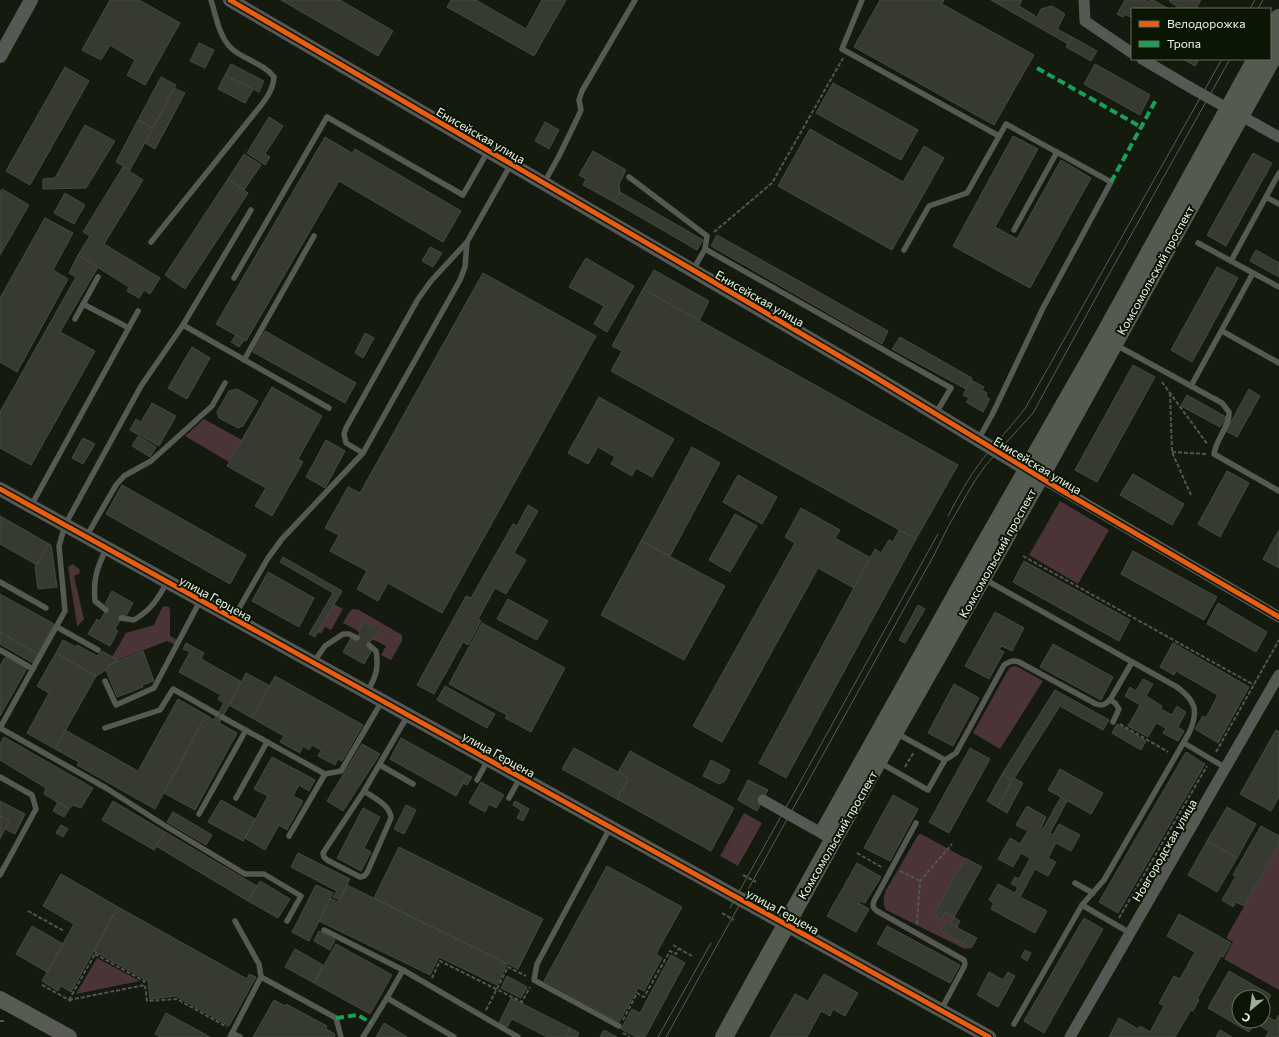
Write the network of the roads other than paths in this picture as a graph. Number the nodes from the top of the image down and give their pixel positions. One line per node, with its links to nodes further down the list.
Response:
1 (31, 0): 11 (street)
2 (211, 0): 30 (lane)
3 (230, 0): 19 (street, Енисейская улица)
4 (635, 0): 24 (lane)
5 (862, 0): 17 (lane)
6 (1084, 0): 10 (street)
7 (1279, 18): 8 (main road)
8 (1271, 32)
9 (1279, 46): 12 (main road, Комсомольский проспект)
10 (1131, 52)
11 (0, 56)
12 (1271, 58)
13 (1144, 60): 16 (street)
14 (1256, 60): 16 (main road, Комсомольский проспект)
15 (1269, 60): 16 (main road, Комсомольский проспект)
16 (1234, 112): 18 (street); 47 (main road, Комсомольский проспект); 56 (main road, Комсомольский проспект)
17 (999, 136): 20 (lane); 34 (lane)
18 (1279, 137)
19 (488, 151): 21 (street, Енисейская улица); 39 (lane)
20 (1057, 152): 28 (lane); 54 (lane)
21 (511, 164): 24 (street, Енисейская улица); 31 (lane)
22 (1279, 173): 25 (lane)
23 (629, 177): 33 (lane)
24 (544, 183): 36 (street, Енисейская улица)
25 (1266, 196): 26 (lane); 35 (lane)
26 (1279, 204)
27 (251, 210): 44 (lane)
28 (1014, 230)
29 (314, 236): 48 (lane)
30 (151, 242)
31 (467, 242): 55 (lane); 55 (lane)
32 (1198, 243): 35 (lane)
33 (705, 249): 36 (lane); 53 (lane)
34 (904, 250)
35 (1231, 261): 37 (lane)
36 (693, 270): 53 (street, Енисейская улица)
37 (1253, 273): 40 (lane); 46 (lane)
38 (98, 277): 41 (lane)
39 (234, 278)
40 (1279, 287)
41 (83, 304): 43 (lane); 45 (lane)
42 (138, 311): 45 (lane)
43 (75, 319)
44 (183, 325): 48 (lane); 60 (lane)
45 (129, 328): 59 (lane)
46 (1222, 331): 49 (lane); 51 (lane)
47 (1114, 344): 51 (lane); 56 (main road, Комсомольский проспект)
48 (244, 360): 52 (lane)
49 (1279, 363)
50 (226, 383): 61 (lane)
51 (1192, 386): 58 (lane)
52 (329, 408)
53 (936, 414): 54 (street, Енисейская улица)
54 (978, 440): 56 (street, Енисейская улица)
55 (363, 453): 71 (lane)
56 (1034, 473): 63 (main road, Комсомольский проспект); 69 (street, Енисейская улица); 111 (main road, Комсомольский проспект)
57 (0, 491): 59 (street, улица Герцена)
58 (1279, 491)
59 (30, 506): 60 (street, улица Герцена)
60 (65, 525): 61 (street, улица Герцена); 72 (lane)
61 (86, 537): 62 (street, улица Герцена)
62 (106, 548): 65 (street, улица Герцена); 68 (lane)
63 (982, 578): 77 (lane); 90 (main road, Комсомольский проспект)
64 (0, 582): 67 (lane)
65 (167, 582): 66 (street, улица Герцена); 70 (lane)
66 (200, 600): 71 (street, улица Герцена); 81 (lane)
67 (46, 608)
68 (106, 610)
69 (1279, 617)
70 (120, 618)
71 (233, 619): 78 (street, улица Герцена)
72 (57, 627): 76 (lane); 79 (lane)
73 (357, 638): 78 (lane)
74 (368, 645): 82 (lane)
75 (0, 650): 79 (lane)
76 (98, 650)
77 (1132, 662): 83 (lane); 92 (lane)
78 (313, 663): 82 (street, улица Герцена)
79 (33, 669): 87 (lane)
80 (1279, 675): 97 (street, Новгородская улица)
81 (104, 681)
82 (367, 692): 84 (street, улица Герцена)
83 (1110, 700): 86 (lane); 94 (lane)
84 (382, 701): 85 (street, улица Герцена); 98 (lane)
85 (408, 715): 93 (street, улица Герцена); 96 (lane)
86 (1113, 721)
87 (0, 728): 117 (lane)
88 (105, 728): 89 (lane)
89 (246, 730): 91 (lane); 107 (lane)
90 (896, 733): 94 (lane); 95 (main road, Комсомольский проспект)
91 (267, 742): 98 (lane); 104 (lane)
92 (1184, 743): 97 (lane); 114 (lane)
93 (488, 760): 100 (street, улица Герцена); 101 (lane)
94 (945, 760): 95 (lane)
95 (879, 762): 111 (main road, Комсомольский проспект)
96 (380, 765): 102 (lane); 103 (lane)
97 (1226, 768): 120 (street, Новгородская улица)
98 (325, 774): 110 (lane)
99 (0, 777): 112 (lane)
100 (520, 777): 105 (lane); 109 (street, улица Герцена)
101 (476, 780)
102 (413, 784)
103 (364, 791): 103 (lane)
104 (236, 798)
105 (509, 798)
106 (763, 800): 111 (street)
107 (199, 814)
108 (916, 823): 125 (lane)
109 (611, 827): 118 (street, улица Герцена); 127 (lane)
110 (289, 836)
111 (828, 837): 118 (main road, Комсомольский проспект)
112 (0, 875)
113 (1075, 883): 114 (lane)
114 (1093, 893): 115 (lane)
115 (1082, 905): 120 (lane); 126 (lane)
116 (235, 921): 122 (lane)
117 (287, 921)
118 (781, 922): 125 (street, улица Герцена); 135 (main road, Комсомольский проспект); 136 (main road, Комсомольский проспект)
119 (324, 930): 121 (lane)
120 (1130, 933): 138 (street, Новгородская улица)
121 (403, 970): 124 (lane); 134 (lane)
122 (262, 977): 128 (lane); 131 (lane)
123 (0, 998): 129 (main road)
124 (387, 998): 132 (lane); 133 (lane)
125 (940, 1010): 137 (street, улица Герцена)
126 (1014, 1024)
127 (619, 1026)
128 (232, 1033): 130 (lane)
129 (69, 1037)
130 (240, 1037)
131 (341, 1037)
132 (363, 1037)
133 (454, 1037)
134 (518, 1037)
135 (712, 1037)
136 (724, 1037)
137 (989, 1037)
138 (1070, 1037)

